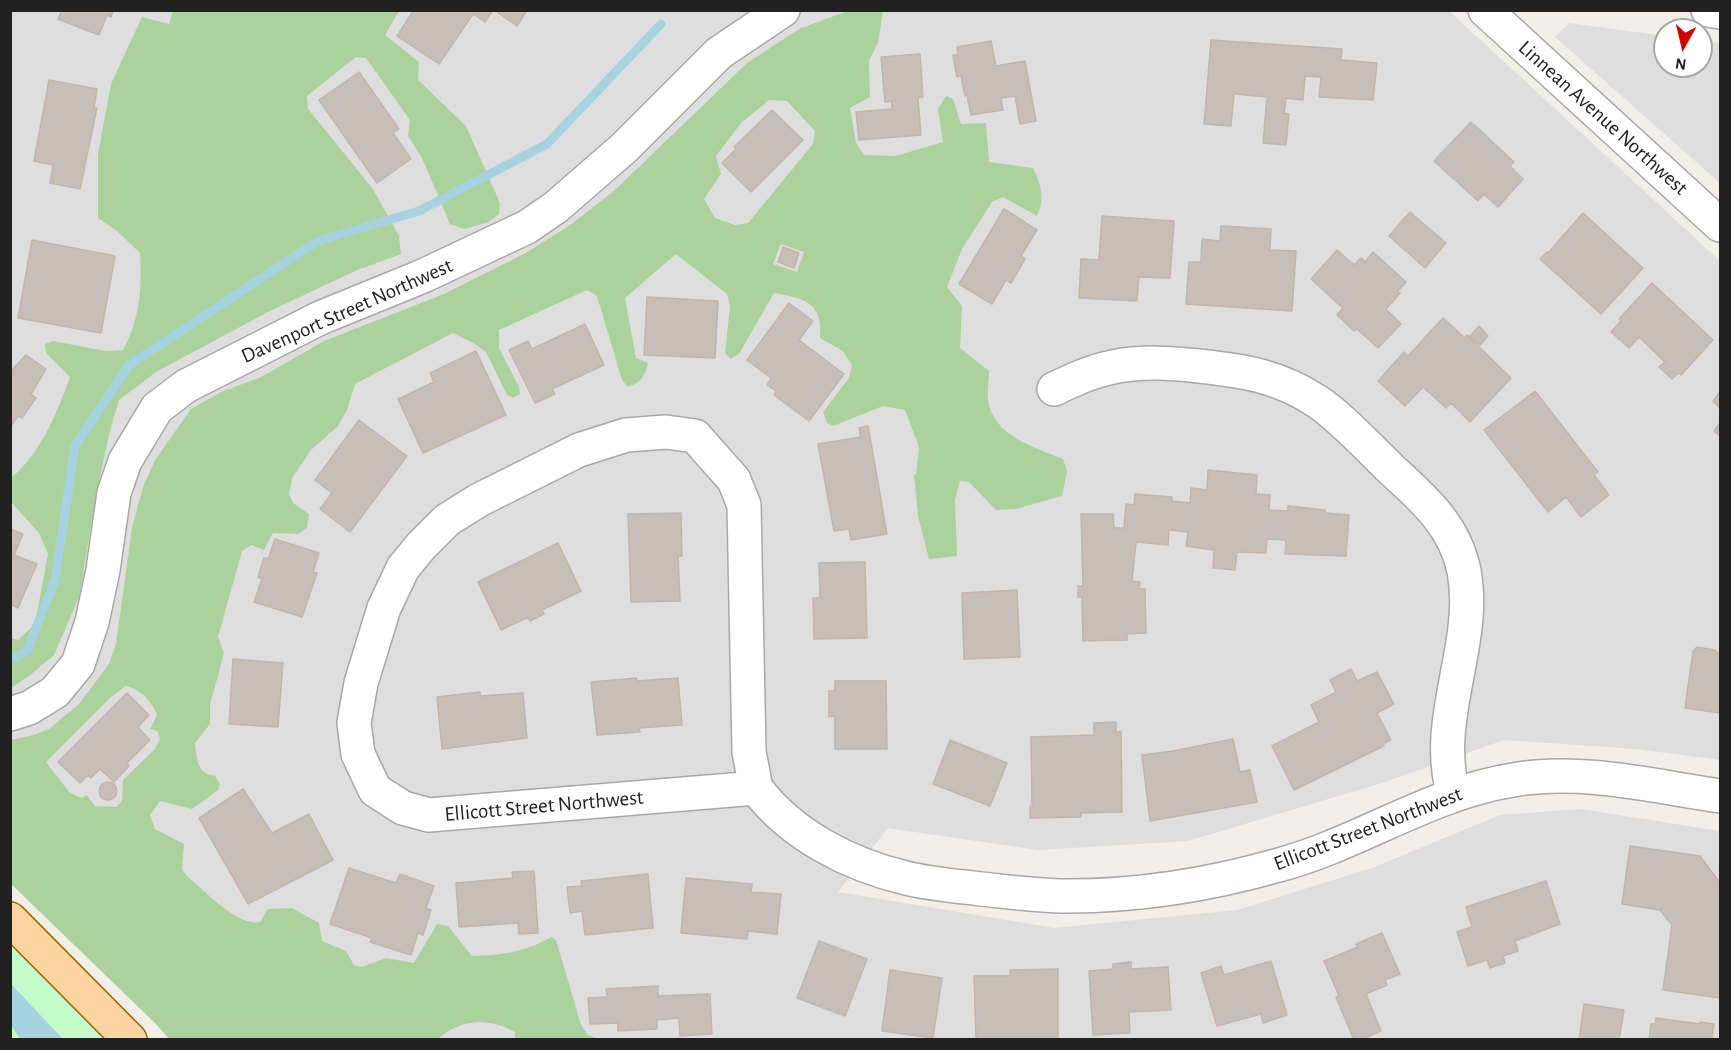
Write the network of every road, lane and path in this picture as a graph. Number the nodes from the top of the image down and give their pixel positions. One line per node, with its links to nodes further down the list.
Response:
1 (783, 10): 7 (street, Davenport Street Northwest)
2 (1485, 10): 5 (street, Linnean Avenue Northwest)
3 (1707, 10): 4 (street)
4 (1720, 12)
5 (1720, 225)
6 (1054, 389): 9 (street)
7 (10, 714)
8 (756, 788): 8 (street, Ellicott Street Northwest); 9 (street, Ellicott Street Northwest)
9 (1454, 795): 10 (street, Ellicott Street Northwest)
10 (1720, 796)
11 (10, 919): 12 (main road)
12 (130, 1040)

